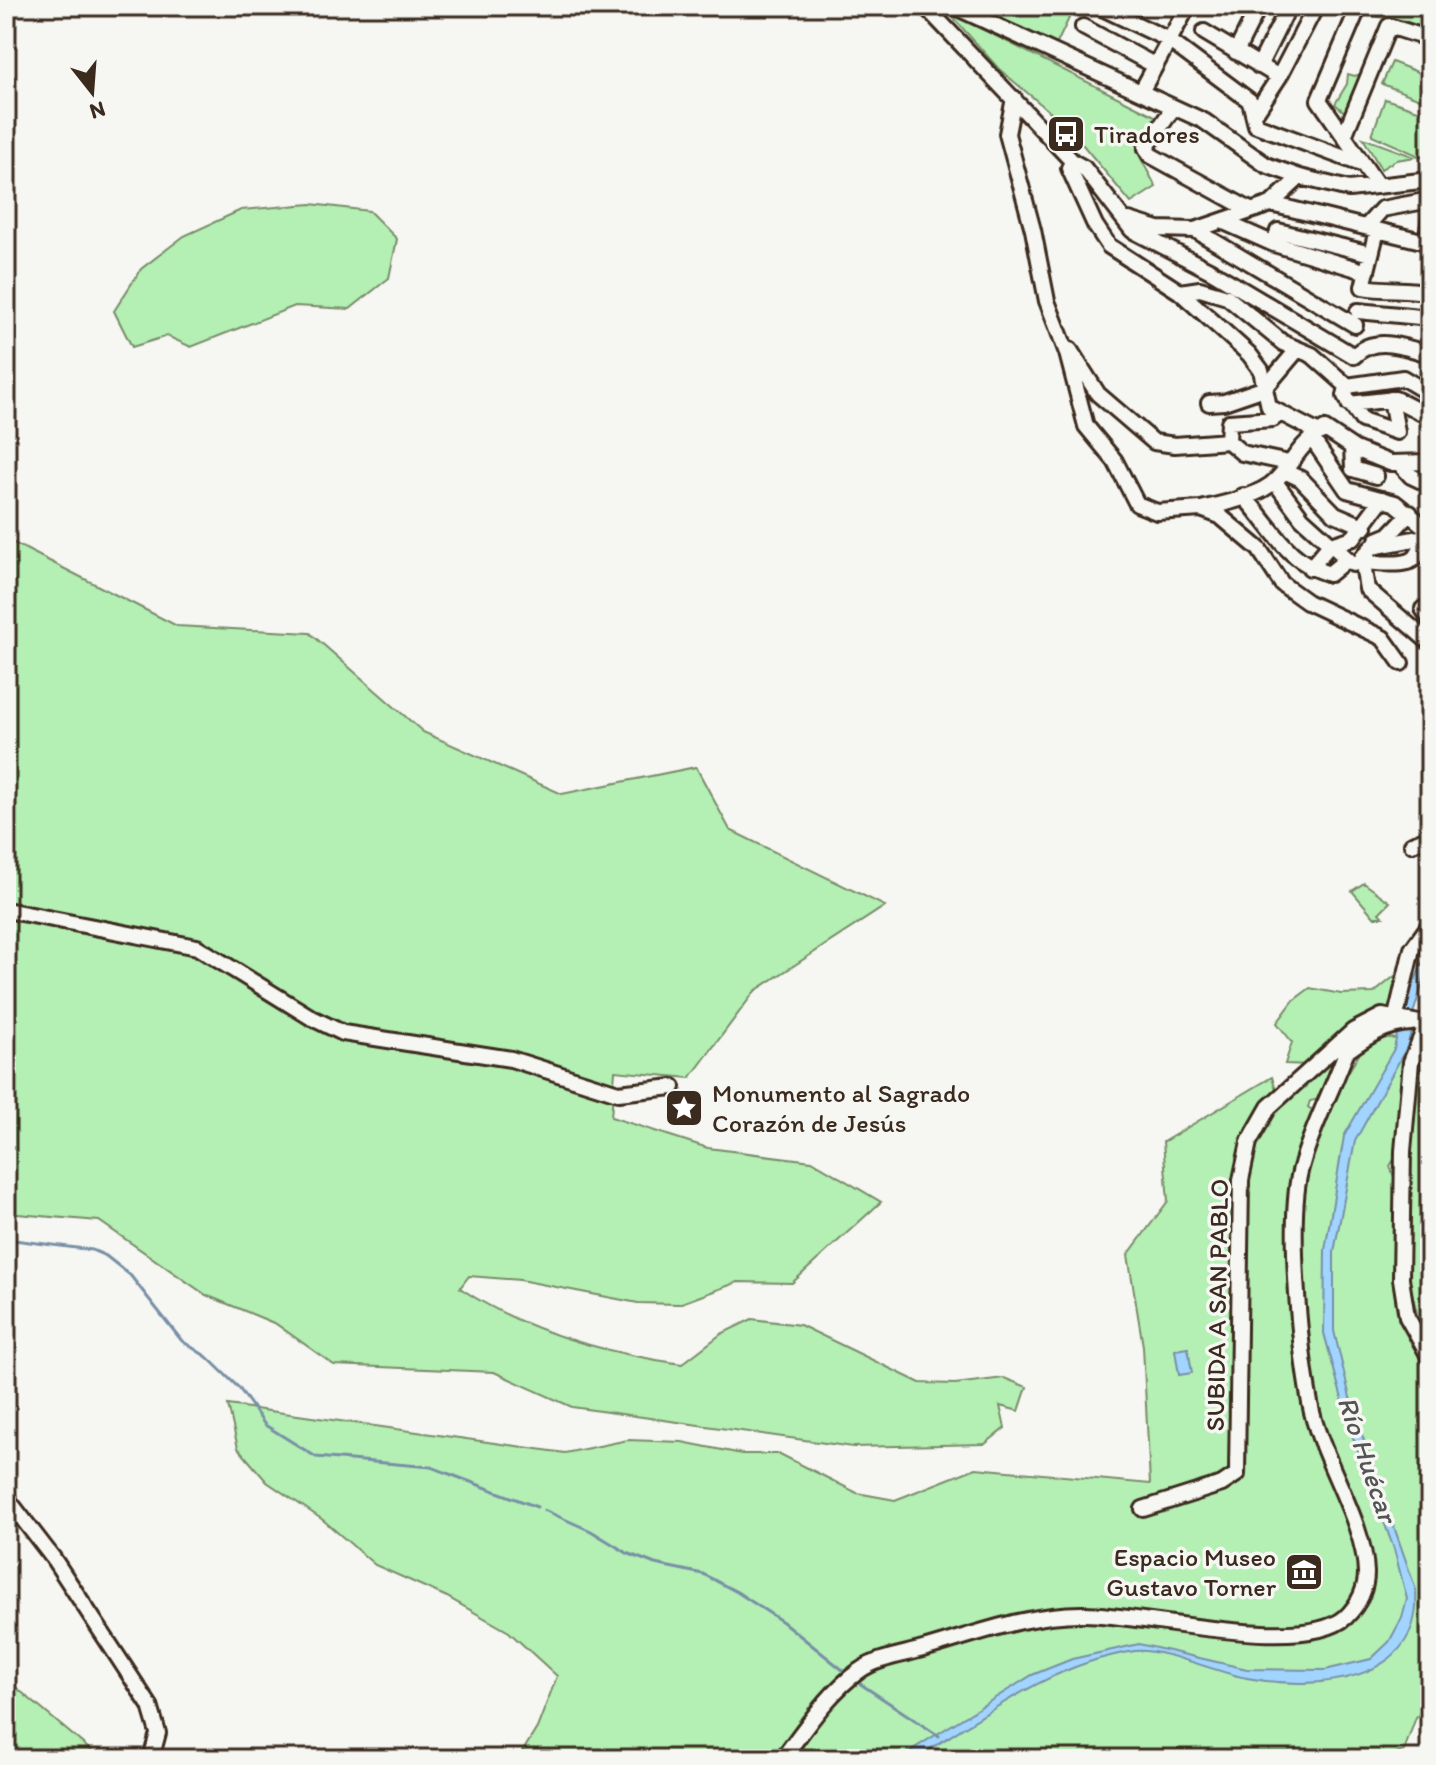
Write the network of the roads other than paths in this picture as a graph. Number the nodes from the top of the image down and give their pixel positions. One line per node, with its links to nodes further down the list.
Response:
1 (925, 6): 18 (street)
2 (953, 6): 17 (street)
3 (1098, 6): 11 (street)
4 (1188, 6): 11 (street)
5 (1259, 6): 13 (street)
6 (1289, 6): 15 (street)
7 (1316, 6): 16 (street)
8 (1359, 6): 21 (street)
9 (1083, 27): 14 (street)
10 (1204, 32): 13 (street)
11 (1167, 39): 14 (street); 20 (street)
12 (1430, 39): 21 (street)
13 (1236, 52): 15 (street)
14 (1154, 65): 17 (street)
15 (1259, 66): 16 (street)
16 (1279, 77): 20 (street)
17 (1141, 92): 19 (street)
18 (1014, 98): 22 (street); 42 (street)
19 (1173, 108): 24 (street); 29 (street)
20 (1254, 115): 23 (street)
21 (1344, 136): 23 (street)
22 (1073, 162): 30 (street); 39 (street)
23 (1361, 164): 26 (street)
24 (1300, 177): 26 (street); 28 (street)
25 (1430, 180): 26 (street)
26 (1378, 186)
27 (1430, 200): 33 (street)
28 (1271, 204): 29 (street); 33 (street)
29 (1250, 210): 32 (street)
30 (1119, 216): 34 (street); 44 (street)
31 (1430, 219): 35 (street)
32 (1222, 221): 34 (street); 36 (street)
33 (1372, 228): 35 (street); 37 (street)
34 (1195, 230): 41 (street)
35 (1428, 242)
36 (1274, 244): 37 (street); 38 (street)
37 (1371, 254): 38 (street)
38 (1365, 279): 40 (street)
39 (1180, 292): 43 (street); 46 (street)
40 (1430, 293)
41 (1430, 318)
42 (1065, 345): 54 (street); 63 (street)
43 (1298, 349): 45 (street); 46 (street)
44 (1430, 354)
45 (1347, 386): 47 (street); 50 (street)
46 (1265, 388): 49 (street); 51 (street)
47 (1430, 394)
48 (1391, 399): 50 (street); 50 (street); 52 (street)
49 (1209, 403)
50 (1349, 404)
51 (1279, 413): 53 (street); 54 (street)
52 (1430, 417)
53 (1318, 433): 55 (street); 58 (street); 62 (street)
54 (1228, 441): 58 (street)
55 (1352, 447): 57 (street); 59 (street)
56 (1430, 462): 57 (street)
57 (1400, 464): 60 (street)
58 (1283, 472): 61 (street); 65 (street); 67 (street)
59 (1376, 476)
60 (1430, 485)
61 (1243, 496): 63 (street); 72 (street)
62 (1382, 499): 64 (street); 65 (street)
63 (1201, 509): 74 (street)
64 (1424, 526): 66 (street); 68 (street); 69 (street)
65 (1365, 527): 67 (street)
66 (1390, 544): 68 (street); 69 (street)
67 (1329, 546): 70 (street); 72 (street)
68 (1372, 547): 71 (street)
69 (1422, 554): 71 (street)
70 (1346, 560): 71 (street); 72 (street)
71 (1363, 566): 73 (street)
72 (1310, 568)
73 (1430, 643)
74 (1401, 663)
75 (1430, 837): 76 (street)
76 (1412, 844)
77 (6, 910): 83 (street)
78 (1430, 924): 79 (street)
79 (1396, 1021): 80 (street); 81 (street); 82 (street)
80 (1425, 1023): 84 (street)
81 (1353, 1031): 82 (street); 86 (street, SUBIDA A SAN PABLO)
82 (1347, 1051): 88 (street)
83 (673, 1087)
84 (1430, 1358)
85 (6, 1497): 87 (street)
86 (1143, 1509)
87 (151, 1759)
88 (782, 1759)

